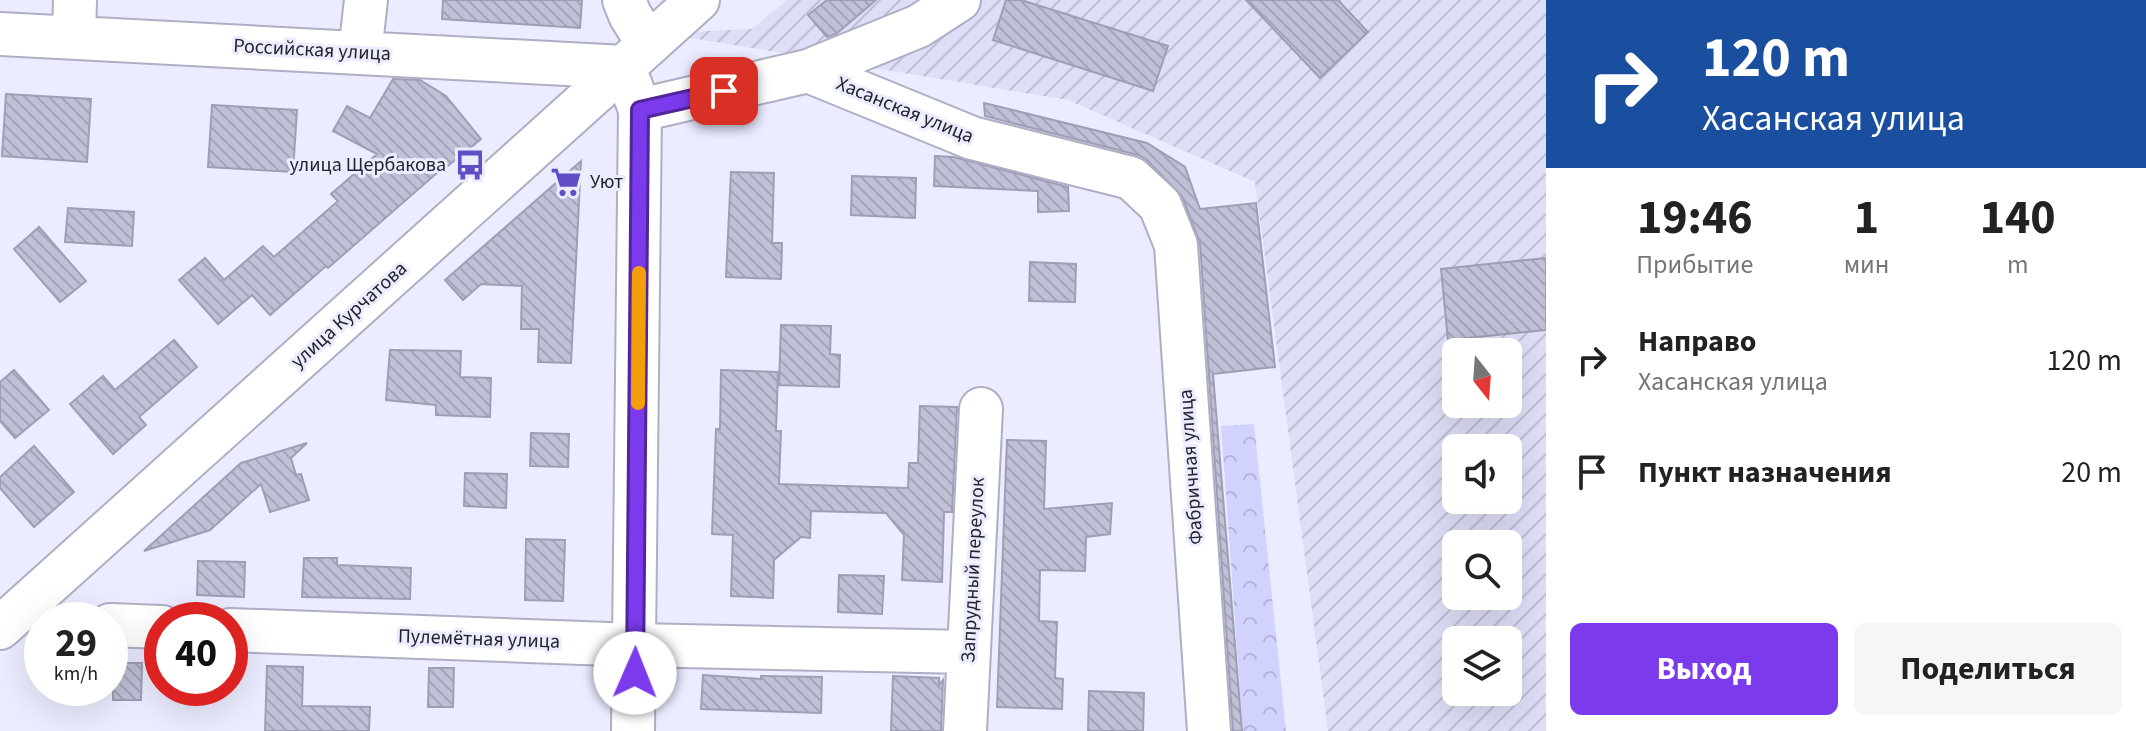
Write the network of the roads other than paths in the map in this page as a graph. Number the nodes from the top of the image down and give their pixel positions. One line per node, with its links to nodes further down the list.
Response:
1 (366, 0): 7 (street)
2 (624, 0): 8 (street)
3 (698, 0): 8 (street, улица Курчатова)
4 (959, 0): 9 (street)
5 (75, 19): 6 (street, Российская улица); 7 (street, Российская улица)
6 (0, 34)
7 (360, 53): 8 (street, Российская улица)
8 (636, 56): 10 (street); 13 (street, улица Курчатова)
9 (808, 71): 10 (street); 11 (street, Хасанская улица)
10 (640, 110): 15 (street)
11 (1160, 205): 19 (street, Фабричная улица)
12 (981, 409): 16 (street, Запрудный переулок)
13 (17, 624)
14 (248, 631): 15 (street, Пулемётная улица)
15 (636, 645): 16 (street, Пулемётная улица); 17 (street)
16 (969, 652): 18 (street, Запрудный переулок)
17 (633, 731)
18 (965, 731)
19 (1209, 731)

